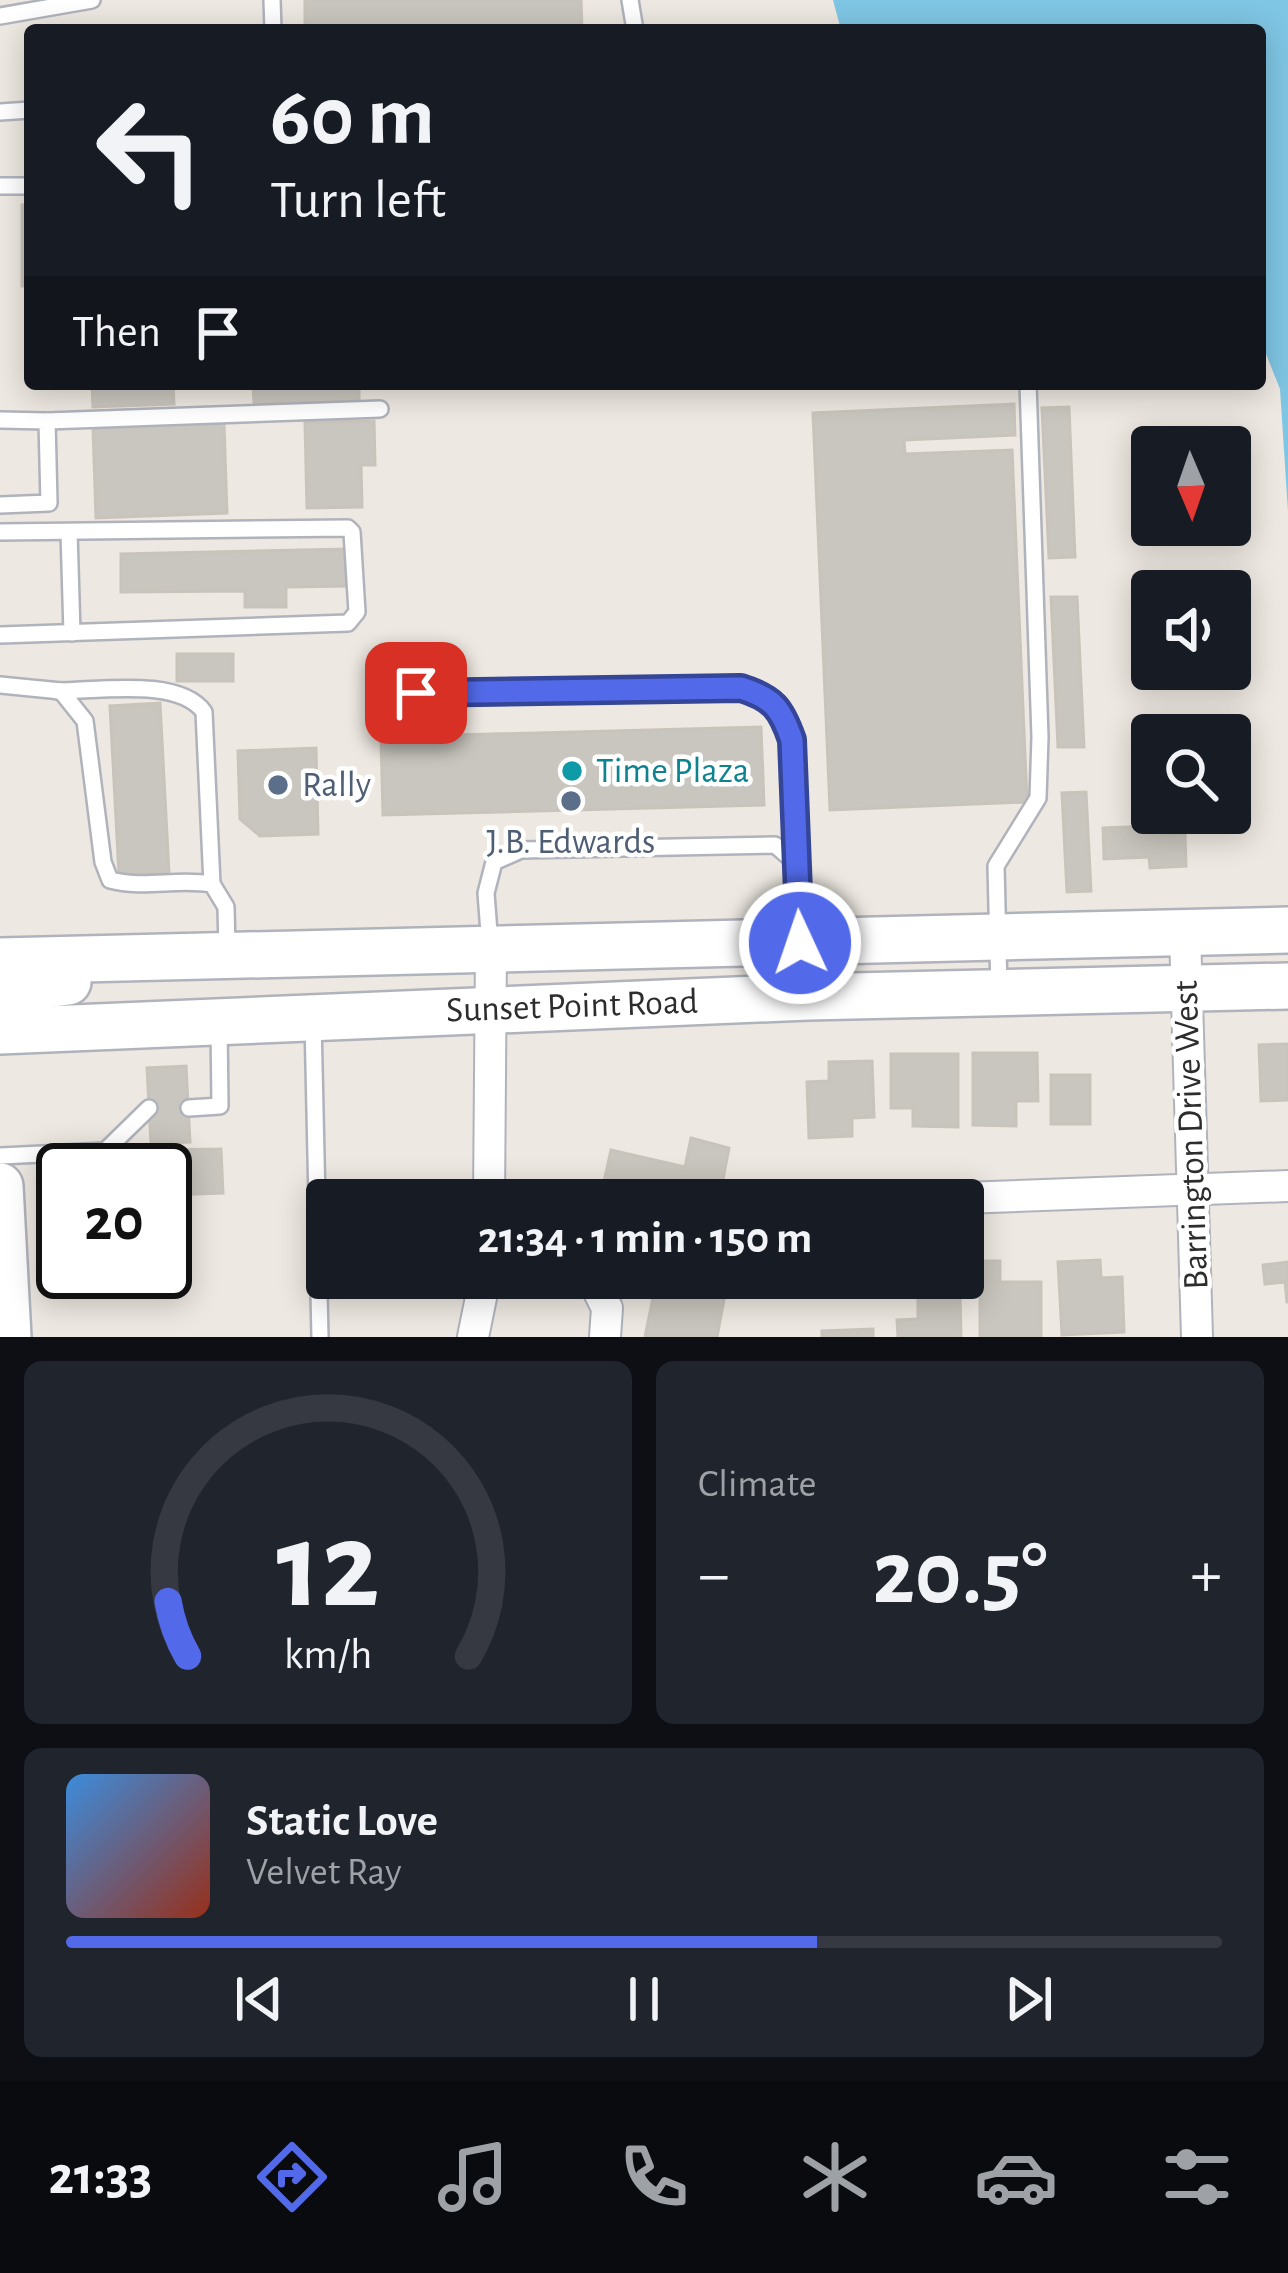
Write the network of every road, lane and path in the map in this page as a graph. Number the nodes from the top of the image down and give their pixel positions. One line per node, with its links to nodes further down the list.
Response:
1 (92, 0): 2 (lane)
2 (0, 16)
3 (1028, 390): 19 (lane)
4 (380, 409): 6 (lane)
5 (0, 420): 6 (lane)
6 (47, 421): 7 (lane)
7 (0, 505)
8 (0, 532): 9 (lane)
9 (69, 532): 10 (lane); 10 (lane)
10 (72, 633): 11 (lane)
11 (0, 634)
12 (0, 685): 13 (lane)
13 (56, 691): 16 (lane); 16 (lane)
14 (416, 693): 15 (lane)
15 (796, 863): 20 (lane); 21 (lane)
16 (212, 884): 23 (lane)
17 (1288, 930): 18 (main road, Sunset Point Road)
18 (1185, 933): 19 (main road, Sunset Point Road); 26 (street, Barrington Drive West)
19 (996, 938): 20 (main road, Sunset Point Road); 27 (lane)
20 (800, 943): 21 (main road, Sunset Point Road)
21 (490, 949): 22 (main road, Sunset Point Road); 29 (street)
22 (338, 952): 23 (main road, Sunset Point Road); 28 (main road)
23 (227, 953): 24 (main road, Sunset Point Road)
24 (0, 961)
25 (1288, 986): 26 (main road, Sunset Point Road)
26 (1187, 990): 27 (main road, Sunset Point Road); 40 (street, Barrington Drive West)
27 (999, 993): 29 (main road, Sunset Point Road)
28 (0, 997): 32 (main road)
29 (492, 1009): 30 (main road, Sunset Point Road); 37 (street)
30 (313, 1018): 31 (main road, Sunset Point Road); 45 (lane)
31 (219, 1022): 32 (main road, Sunset Point Road); 35 (lane)
32 (51, 1029): 33 (main road, Sunset Point Road)
33 (0, 1031)
34 (149, 1108): 36 (lane)
35 (189, 1108)
36 (0, 1156)
37 (496, 1179)
38 (0, 1186): 44 (main road)
39 (1288, 1186): 40 (street)
40 (1193, 1188): 41 (street); 48 (street, Barrington Drive West)
41 (984, 1197)
42 (481, 1299): 46 (street)
43 (602, 1299): 47 (street)
44 (8, 1337)
45 (320, 1337)
46 (473, 1337)
47 (605, 1337)
48 (1197, 1337)

